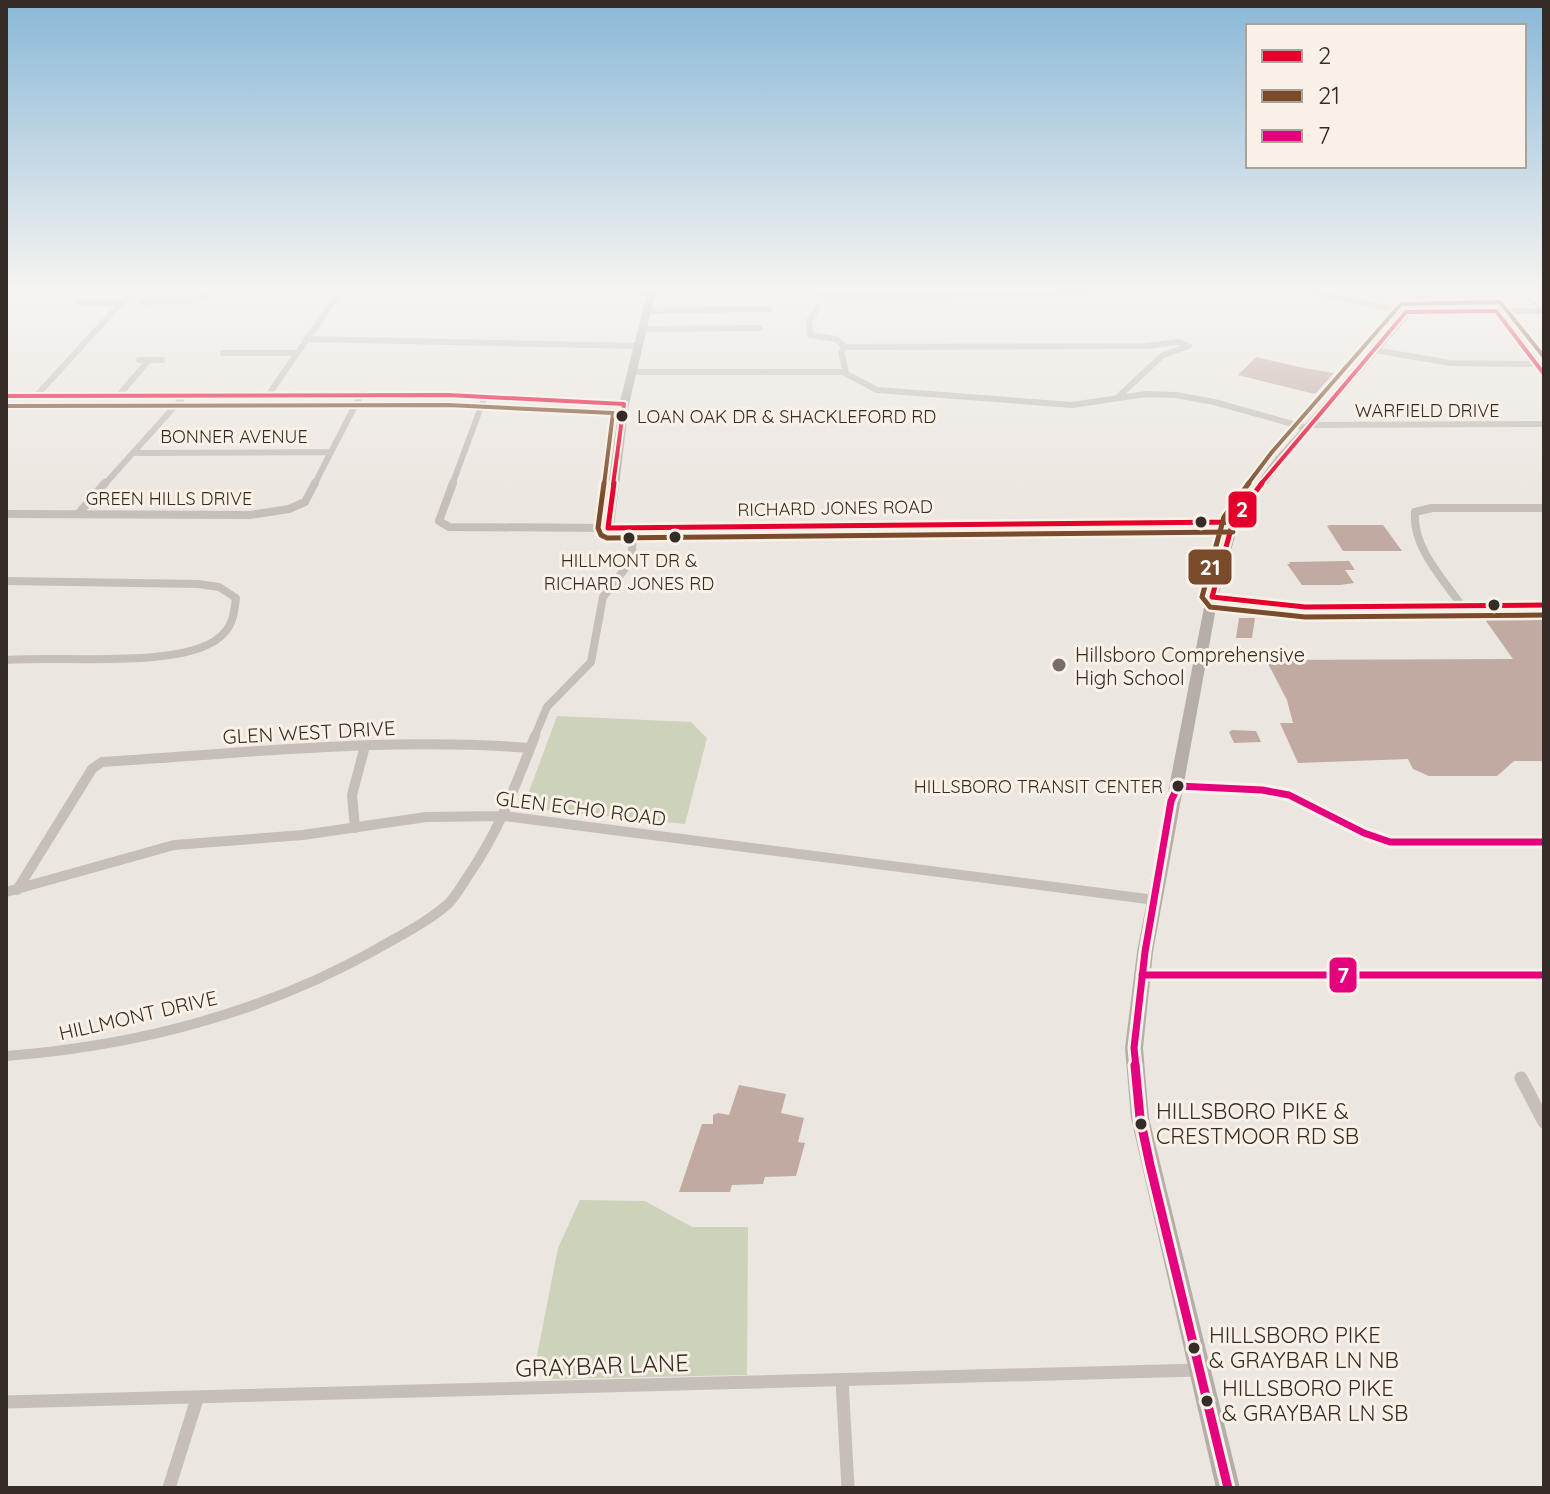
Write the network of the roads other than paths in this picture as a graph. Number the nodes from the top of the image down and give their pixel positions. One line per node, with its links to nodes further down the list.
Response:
1 (69, 360): 23 (street)
2 (139, 360): 3 (street)
3 (149, 360): 4 (street); 20 (street)
4 (162, 360)
5 (292, 360): 17 (street)
6 (634, 360): 13 (street)
7 (843, 360): 14 (street)
8 (1158, 360): 16 (street)
9 (1366, 360): 28 (main road)
10 (1431, 360): 12 (street)
11 (1533, 360): 12 (street)
12 (1536, 364): 15 (street)
13 (631, 372): 14 (street, WARFIELD DRIVE); 26 (street)
14 (846, 372): 25 (street, WARFIELD DRIVE)
15 (1544, 374)
16 (1134, 383): 19 (street); 25 (street)
17 (269, 394): 18 (street); 21 (street)
18 (361, 394): 24 (street); 29 (street, GREEN HILLS DRIVE)
19 (1170, 394): 25 (street, WARFIELD DRIVE); 28 (street, WARFIELD DRIVE)
20 (119, 395): 21 (street); 23 (street)
21 (185, 395): 30 (street)
22 (6, 396): 23 (street)
23 (36, 396)
24 (485, 396): 26 (street); 35 (street, RICHARD JONES ROAD)
25 (1115, 399)
26 (624, 404): 35 (street)
27 (1544, 424): 28 (street, WARFIELD DRIVE)
28 (1308, 427): 34 (main road)
29 (331, 452): 30 (street, BONNER AVENUE); 33 (street, GREEN HILLS DRIVE)
30 (136, 453): 33 (street)
31 (1544, 508): 40 (street)
32 (6, 514): 33 (street, GREEN HILLS DRIVE)
33 (78, 514)
34 (1233, 522): 36 (street, RICHARD JONES ROAD); 38 (main road)
35 (608, 528): 36 (street, RICHARD JONES ROAD)
36 (633, 529): 43 (street, HILLMONT DRIVE)
37 (6, 581): 41 (street)
38 (1212, 597): 40 (street); 44 (main road)
39 (1544, 605): 40 (street)
40 (1462, 606)
41 (6, 660)
42 (365, 746): 43 (street, GLEN WEST DRIVE); 46 (street); 48 (street, GLEN WEST DRIVE)
43 (530, 748): 45 (street, HILLMONT DRIVE)
44 (1178, 786): 47 (street); 49 (main road)
45 (504, 816): 46 (street, GLEN ECHO ROAD); 49 (street, GLEN ECHO ROAD); 52 (street, HILLMONT DRIVE)
46 (355, 828): 48 (street, GLEN ECHO ROAD)
47 (1544, 842)
48 (11, 891)
49 (1155, 900): 50 (main road)
50 (1142, 975): 51 (street); 55 (main road)
51 (1544, 975)
52 (6, 1056)
53 (1521, 1078): 54 (street)
54 (1544, 1122)
55 (1199, 1370): 56 (street, GRAYBAR LANE); 61 (main road)
56 (842, 1380): 57 (street, GRAYBAR LANE); 60 (street)
57 (197, 1399): 58 (street, GRAYBAR LANE); 59 (street)
58 (6, 1402)
59 (169, 1488)
60 (848, 1488)
61 (1228, 1488)

